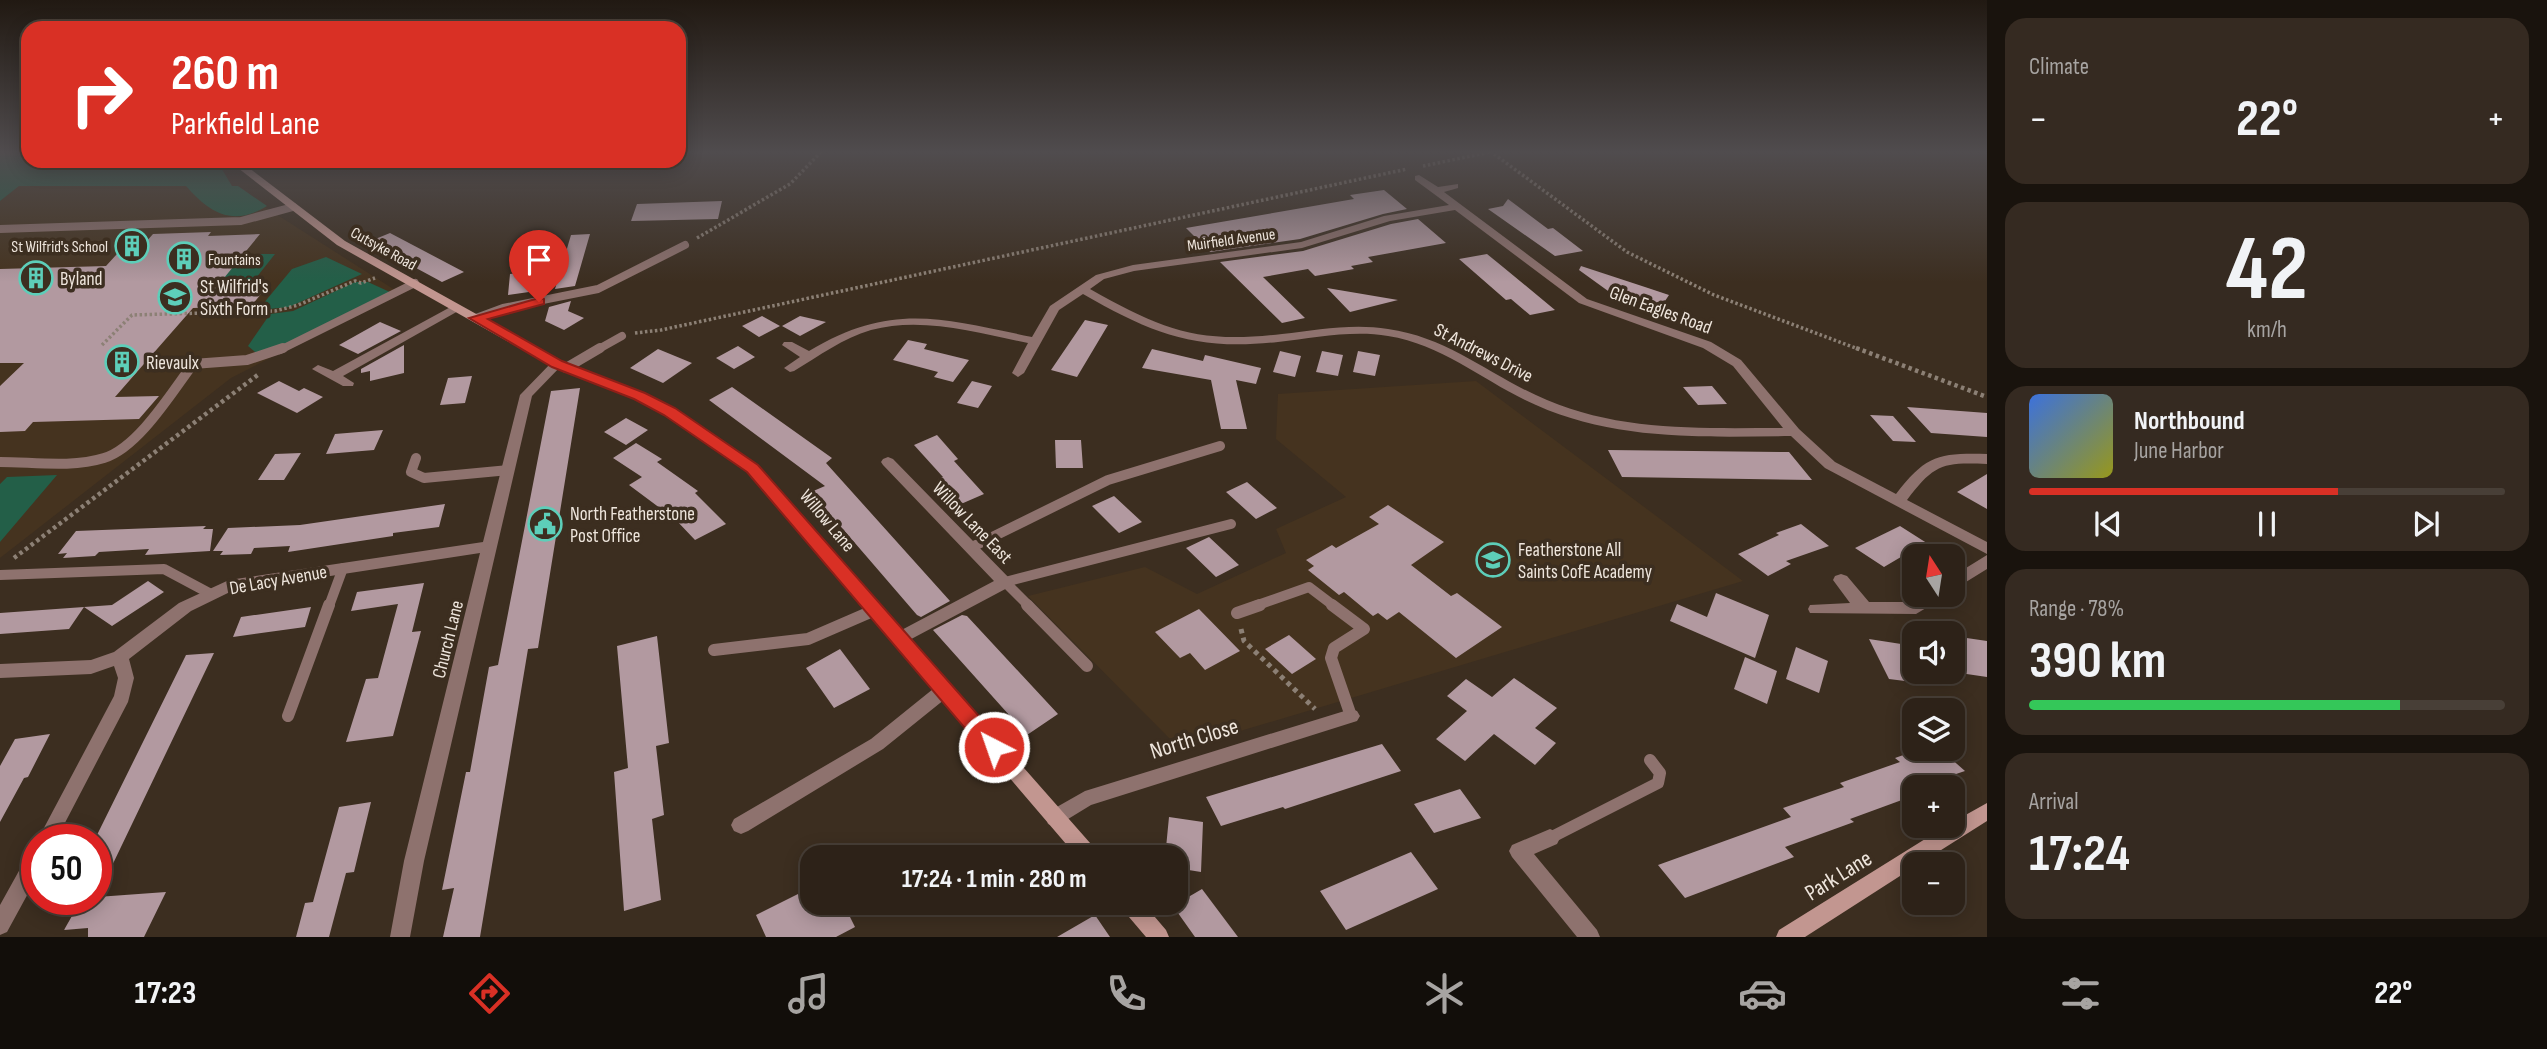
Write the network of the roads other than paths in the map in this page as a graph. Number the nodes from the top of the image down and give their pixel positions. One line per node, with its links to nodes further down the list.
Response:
1 (277, 195): 3 (main road, Cutsyke Road)
2 (1440, 195): 4 (street, Glen Eagles Road)
3 (293, 207): 5 (lane); 7 (main road, Cutsyke Road)
4 (1456, 207): 8 (street, Muirfield Avenue); 21 (street, Glen Eagles Road)
5 (0, 229)
6 (685, 245): 10 (lane)
7 (415, 283): 9 (main road, Cutsyke Road); 25 (lane)
8 (1080, 288): 12 (street, Muirfield Avenue); 21 (street, St Andrews Drive)
9 (456, 307): 10 (main road, Willow Lane); 19 (street)
10 (476, 318): 15 (main road, Willow Lane)
11 (622, 336): 15 (lane)
12 (1035, 341): 14 (street); 18 (street, Muirfield Avenue)
13 (788, 345): 14 (street)
14 (810, 357): 16 (street)
15 (562, 366): 27 (street, Church Lane); 43 (main road, Willow Lane)
16 (790, 368)
17 (318, 369): 19 (street)
18 (1018, 373)
19 (333, 376): 20 (street)
20 (348, 383)
21 (1794, 432): 28 (street, Glen Eagles Road)
22 (1220, 446): 31 (lane)
23 (416, 458): 27 (lane)
24 (1987, 459): 28 (street)
25 (0, 462)
26 (888, 462): 31 (street, Willow Lane East)
27 (509, 470): 30 (street, Church Lane)
28 (1898, 501): 32 (street, Glen Eagles Road)
29 (1231, 524): 38 (lane)
30 (491, 546): 34 (street, De Lacy Avenue); 63 (street, Church Lane)
31 (972, 547): 38 (street, Willow Lane East)
32 (1987, 549)
33 (1987, 561): 36 (street)
34 (343, 568): 39 (street, De Lacy Avenue); 51 (lane)
35 (0, 575): 39 (lane)
36 (1965, 575)
37 (1841, 580): 41 (street)
38 (1006, 582): 45 (street, Willow Lane East); 48 (lane)
39 (209, 593): 47 (street, De Lacy Avenue)
40 (1918, 607): 41 (street)
41 (1864, 608): 42 (street)
42 (1816, 609)
43 (875, 610): 45 (main road, Willow Lane); 46 (lane)
44 (1237, 612): 52 (lane)
45 (900, 639): 50 (main road, Willow Lane)
46 (714, 650)
47 (120, 657): 49 (street); 56 (street)
48 (1087, 666)
49 (0, 671)
50 (944, 690): 55 (main road, Willow Lane); 57 (street)
51 (288, 716)
52 (1351, 716): 55 (street, North Close)
53 (1650, 760): 58 (lane)
54 (1987, 811): 66 (main road, Park Lane)
55 (1055, 818): 59 (main road, Willow Lane)
56 (54, 824)
57 (741, 825)
58 (1550, 838): 65 (street)
59 (1079, 845)
60 (21, 886): 62 (street)
61 (1140, 915): 64 (main road)
62 (0, 925)
63 (400, 937)
64 (1159, 937)
65 (1590, 937)
66 (1786, 937)

